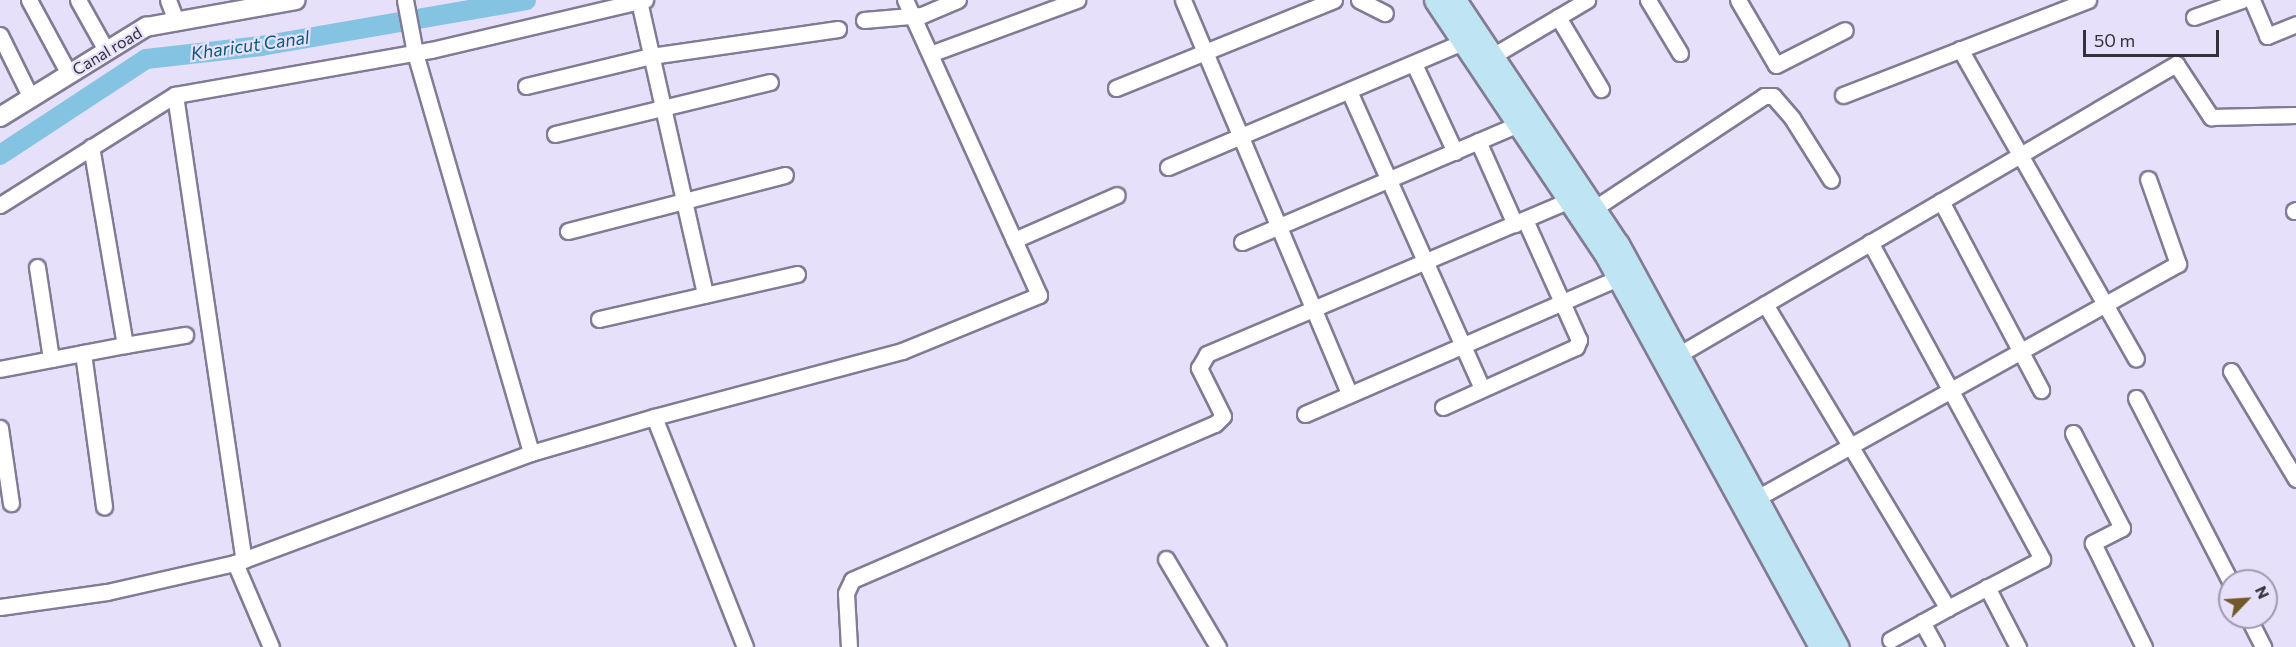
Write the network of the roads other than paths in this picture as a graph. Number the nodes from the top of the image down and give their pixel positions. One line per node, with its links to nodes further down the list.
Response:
1 (29, 0): 41 (street)
2 (78, 0): 33 (street)
3 (168, 0): 25 (street)
4 (296, 0): 25 (street, Canal road)
5 (405, 0): 35 (street)
6 (642, 0): 35 (street); 38 (street)
7 (905, 0): 22 (street)
8 (958, 0): 22 (street)
9 (1077, 0): 37 (street)
10 (1183, 0): 34 (street)
11 (1334, 0): 34 (street)
12 (1359, 0): 21 (street)
13 (1435, 0): 31 (main road)
14 (1455, 0): 31 (main road)
15 (1587, 0): 23 (street)
16 (1648, 0): 36 (street)
17 (1740, 0): 29 (street)
18 (2088, 0): 32 (street)
19 (2242, 0): 24 (street)
20 (2252, 0): 27 (street)
21 (1385, 13)
22 (912, 16): 26 (street); 37 (street)
23 (1558, 17): 39 (street); 45 (street)
24 (2194, 17)
25 (175, 18): 33 (street, Canal road)
26 (864, 20)
27 (2296, 24)
28 (838, 29): 38 (street)
29 (1845, 30)
30 (0, 35): 49 (street)
31 (1472, 39): 39 (main road); 40 (street)
32 (1960, 49): 47 (street); 59 (street)
33 (106, 50): 41 (street, Canal road)
34 (1204, 51): 44 (street); 55 (street)
35 (414, 52): 48 (street); 108 (street)
36 (1680, 53)
37 (930, 54): 74 (street)
38 (651, 56): 43 (street); 50 (street)
39 (1486, 59): 53 (main road); 70 (main road)
40 (1414, 64): 46 (street); 58 (street)
41 (69, 74): 49 (street, Canal road)
42 (770, 82): 50 (street)
43 (526, 86)
44 (1116, 88)
45 (1601, 89)
46 (1349, 91): 55 (street); 62 (street)
47 (1843, 94)
48 (175, 95): 57 (street); 114 (street)
49 (32, 98): 52 (street, Canal road)
50 (663, 107): 54 (street); 67 (street)
51 (2296, 115): 59 (street)
52 (0, 117)
53 (1519, 124): 56 (street); 66 (main road)
54 (555, 134)
55 (1238, 137): 60 (street); 72 (street)
56 (1478, 141): 58 (street); 71 (street)
57 (91, 147): 69 (street); 88 (street)
58 (1455, 152): 62 (street)
59 (2020, 154): 68 (street); 84 (street)
60 (1168, 167)
61 (784, 174): 67 (street)
62 (1390, 179): 72 (street); 77 (street)
63 (2148, 179): 84 (street)
64 (1831, 180): 70 (street)
65 (1117, 195): 74 (street)
66 (1570, 200): 71 (street); 80 (main road)
67 (683, 201): 73 (street); 81 (street)
68 (1941, 201): 76 (street); 90 (street)
69 (0, 205)
70 (1595, 208): 92 (main road)
71 (1520, 222): 77 (street); 82 (street)
72 (1276, 228): 75 (street); 85 (street)
73 (568, 231)
74 (1014, 240): 104 (street)
75 (1242, 242)
76 (1870, 242): 83 (street); 98 (street)
77 (1428, 262): 85 (street); 89 (street)
78 (37, 267): 93 (street)
79 (797, 274): 81 (street)
80 (1618, 278): 82 (street); 110 (main road)
81 (705, 295): 86 (street)
82 (1563, 302): 89 (street); 97 (street)
83 (1765, 304): 92 (street); 107 (street)
84 (2105, 304): 90 (street); 94 (street)
85 (1311, 310): 100 (street); 124 (street)
86 (599, 319)
87 (185, 335): 88 (street)
88 (125, 345): 91 (street)
89 (1463, 345): 97 (street); 100 (street)
90 (2021, 351): 98 (street); 99 (street)
91 (83, 353): 93 (street); 112 (street)
92 (1678, 355): 110 (main road)
93 (51, 359): 95 (street)
94 (2136, 359)
95 (0, 369)
96 (2231, 371): 109 (street)
97 (1482, 389): 102 (street)
98 (1952, 389): 107 (street); 116 (street)
99 (2041, 390)
100 (1349, 393): 103 (street)
101 (2136, 398): 115 (street)
102 (1443, 406)
103 (1305, 414)
104 (654, 417): 108 (street); 123 (street)
105 (0, 428): 111 (street)
106 (2073, 433): 130 (street)
107 (1851, 446): 110 (street); 118 (street)
108 (531, 453): 114 (street)
109 (2296, 479)
110 (1750, 502): 126 (main road); 127 (main road)
111 (11, 503)
112 (105, 507)
113 (1166, 559): 125 (street)
114 (239, 562): 117 (street); 122 (street)
115 (2224, 569)
116 (1987, 587): 118 (street); 129 (street)
117 (0, 607)
118 (1948, 608): 119 (street)
119 (1922, 622): 121 (street); 128 (street)
120 (2254, 629): 131 (street)
121 (1890, 640)
122 (272, 647)
123 (745, 647)
124 (849, 647)
125 (1218, 647)
126 (1820, 647)
127 (1838, 647)
128 (1936, 647)
129 (2018, 647)
130 (2144, 647)
131 (2264, 647)

